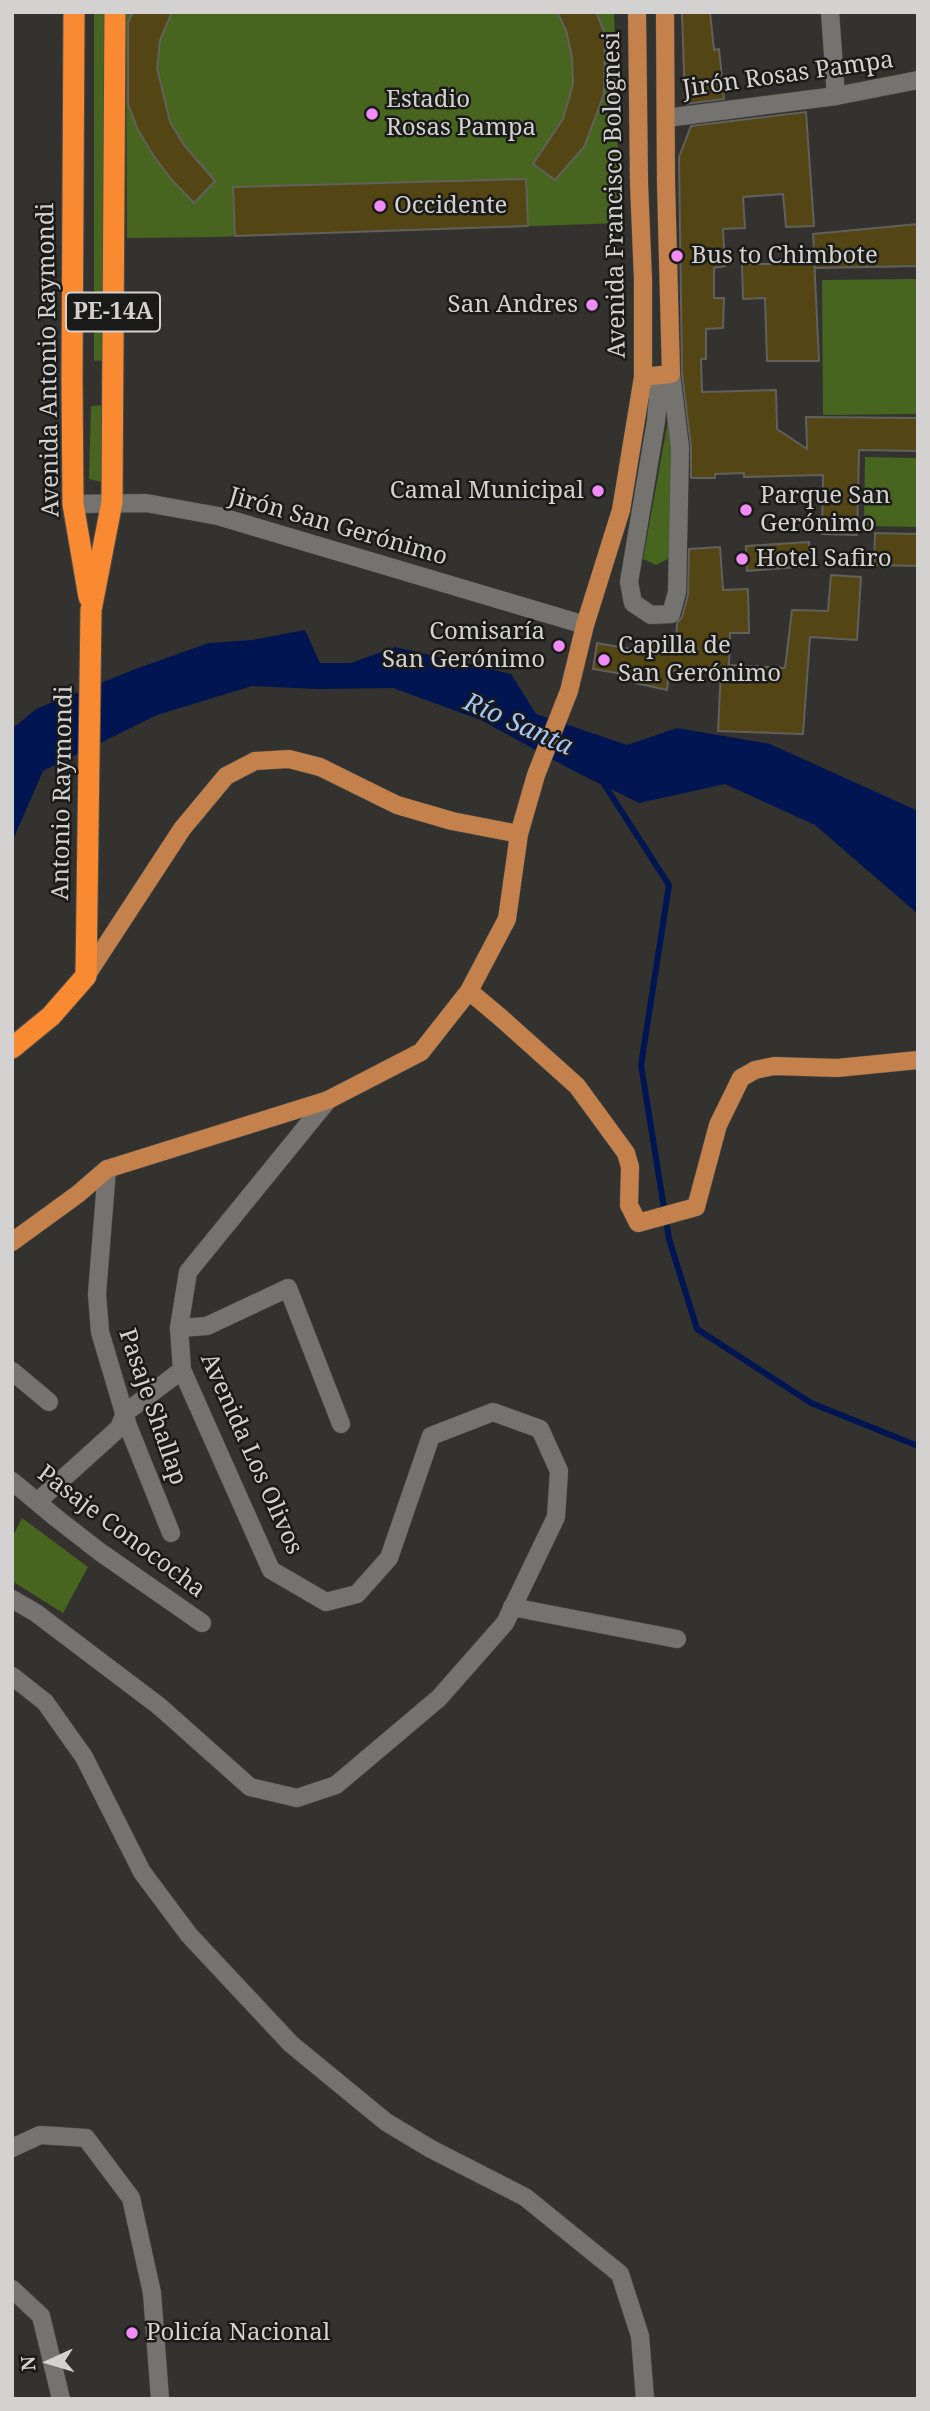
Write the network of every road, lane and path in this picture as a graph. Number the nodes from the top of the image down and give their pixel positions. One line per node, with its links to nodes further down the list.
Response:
1 (74, 12): 15 (highway, Avenida Antonio Raymondi / PE-14A)
2 (115, 12): 14 (highway, PE-14A)
3 (830, 12): 7 (main road)
4 (637, 14): 5 (main road); 10 (main road, Avenida Francisco Bolognesi)
5 (665, 14): 8 (main road, Avenida Francisco Bolognesi)
6 (918, 80): 7 (main road, Jirón Rosas Pampa)
7 (836, 96): 8 (main road, Jirón Rosas Pampa)
8 (666, 118): 9 (main road, Avenida Francisco Bolognesi)
9 (666, 182): 10 (main road); 12 (main road, Avenida Francisco Bolognesi)
10 (639, 183): 11 (main road, Avenida Francisco Bolognesi)
11 (643, 279): 12 (main road); 13 (main road, Avenida Francisco Bolognesi)
12 (669, 279): 13 (main road, Avenida Francisco Bolognesi)
13 (658, 375): 13 (main road, Avenida Francisco Bolognesi); 17 (main road, Avenida Francisco Bolognesi)
14 (112, 502): 15 (main road, Jirón San Gerónimo); 16 (highway, PE-14A); 17 (main road, Jirón San Gerónimo)
15 (73, 504): 16 (highway, Avenida Antonio Raymondi / PE-14A)
16 (91, 610): 20 (highway, Antonio Raymondi / PE-14A)
17 (585, 625): 18 (main road, Avenida Francisco Bolognesi)
18 (536, 775): 19 (main road, Avenida Los Olivos)
19 (519, 834): 20 (main road); 21 (main road, Avenida Los Olivos)
20 (86, 976): 22 (highway)
21 (469, 991): 23 (main road); 24 (main road, Avenida Los Olivos)
22 (12, 1048)
23 (918, 1060)
24 (328, 1100): 25 (main road); 27 (main road, Avenida Los Olivos)
25 (107, 1169): 26 (main road); 31 (main road, Pasaje Shallap)
26 (12, 1242)
27 (179, 1328): 28 (main road, Avenida Los Olivos); 32 (main road)
28 (182, 1370): 31 (main road); 37 (main road, Avenida Los Olivos)
29 (12, 1371): 30 (main road)
30 (49, 1402)
31 (125, 1413): 34 (main road); 35 (main road, Pasaje Shallap)
32 (341, 1424)
33 (12, 1480): 34 (main road, Pasaje Conococha)
34 (37, 1502): 38 (main road, Pasaje Conococha)
35 (171, 1533)
36 (12, 1599): 37 (main road, Avenida Los Olivos)
37 (512, 1607): 39 (main road)
38 (201, 1623)
39 (677, 1639)
40 (12, 1676): 45 (main road)
41 (12, 2148): 44 (main road)
42 (12, 2289): 43 (main road)
43 (61, 2399)
44 (160, 2399)
45 (645, 2399)

